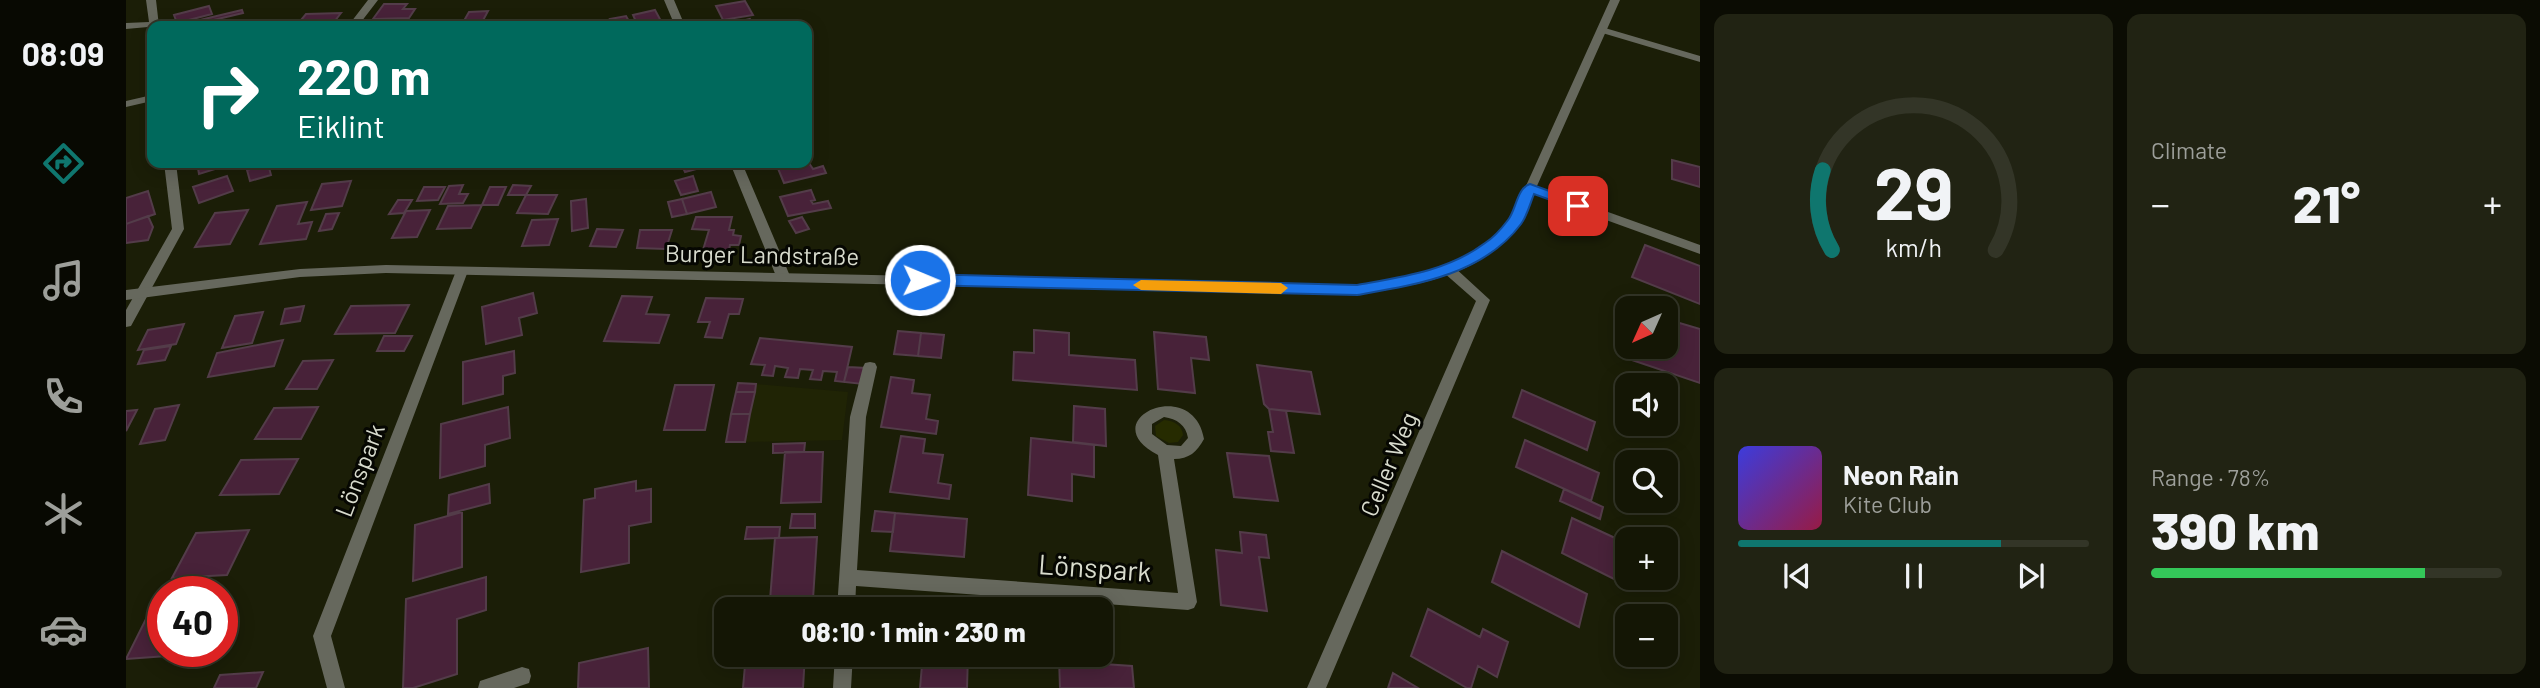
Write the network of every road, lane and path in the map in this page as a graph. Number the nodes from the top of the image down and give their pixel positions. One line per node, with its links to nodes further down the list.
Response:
1 (151, 0): 5 (street)
2 (373, 0): 6 (street)
3 (669, 0): 7 (street)
4 (1615, 0): 10 (street, Burger Landstraße)
5 (154, 21)
6 (357, 21)
7 (678, 21)
8 (147, 25): 9 (street)
9 (126, 26)
10 (1602, 30): 11 (street); 16 (street, Burger Landstraße)
11 (1700, 59)
12 (147, 100): 13 (street)
13 (126, 104)
14 (171, 168): 21 (street)
15 (738, 168): 20 (street)
16 (1530, 188): 17 (street); 18 (street, Burger Landstraße)
17 (1700, 250)
18 (1448, 269): 20 (street, Burger Landstraße); 33 (street, Celler Weg)
19 (463, 271): 20 (street, Burger Landstraße); 21 (street, Burger Landstraße); 30 (street, Lönspark)
20 (783, 276)
21 (144, 293): 22 (street, Burger Landstraße); 23 (street)
22 (126, 295)
23 (126, 322)
24 (870, 367): 26 (street)
25 (1166, 452): 26 (street, Lönspark)
26 (848, 577): 27 (street)
27 (847, 597)
28 (843, 667): 32 (street)
29 (522, 676): 31 (street)
30 (336, 688)
31 (488, 688)
32 (842, 688)
33 (1316, 688)

